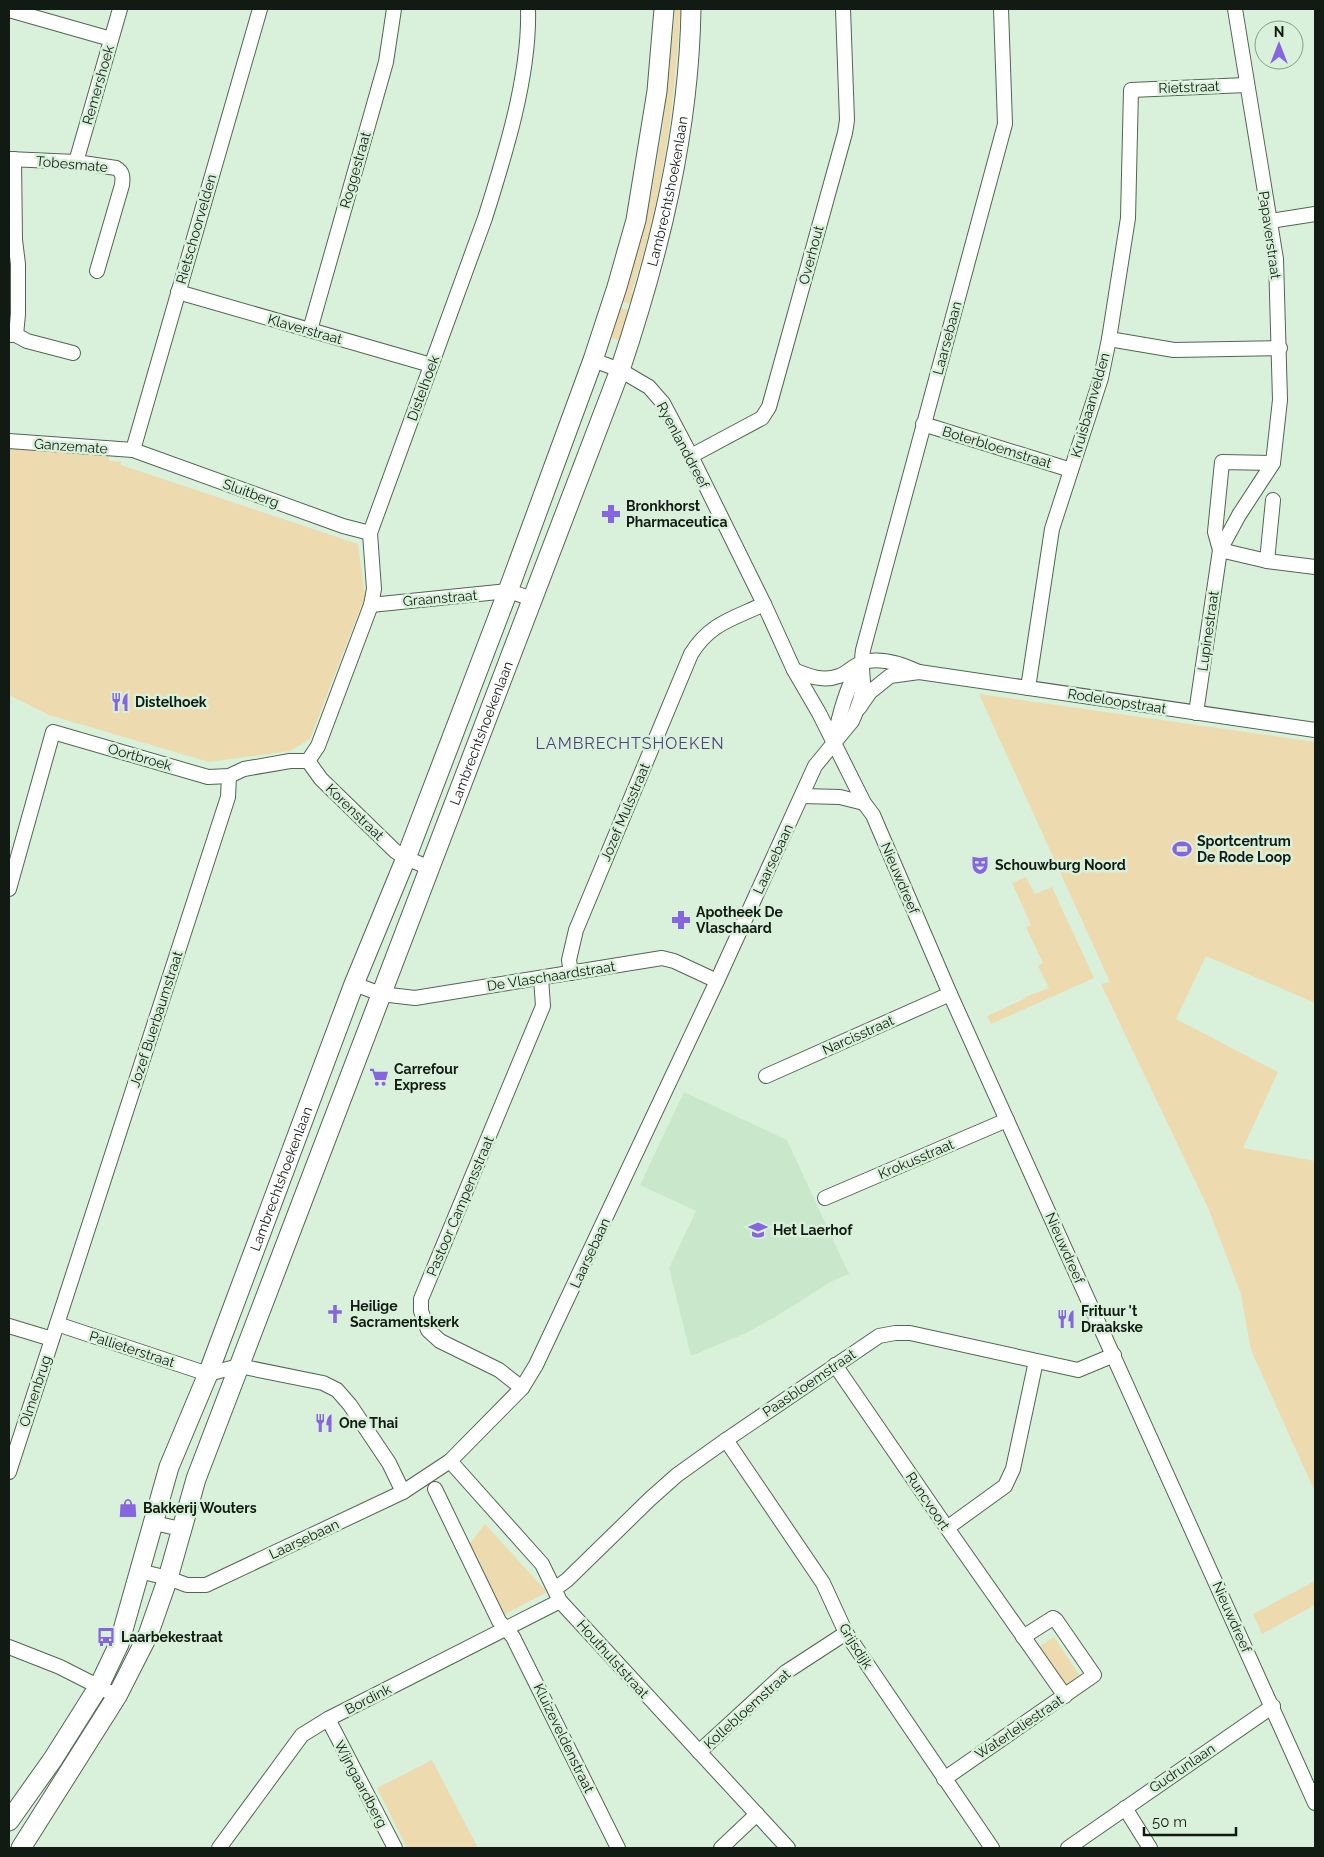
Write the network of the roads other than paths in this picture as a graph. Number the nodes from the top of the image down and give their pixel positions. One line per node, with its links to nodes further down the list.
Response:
1 (120, 9): 11 (street, Remershoek)
2 (260, 9): 19 (street, Rietschoorvelden)
3 (394, 9): 20 (street, Roggestraat)
4 (528, 9): 26 (street, Distelhoek)
5 (664, 9): 25 (street, Lambrechtshoekenlaan)
6 (691, 9): 27 (street, Lambrechtshoekenlaan)
7 (843, 9): 31 (street, Overhout)
8 (1001, 9): 28 (street, Laarsebaan)
9 (1235, 9): 12 (street, Papaverstraat)
10 (9, 10): 11 (street)
11 (111, 39): 15 (street, Remershoek)
12 (1246, 85): 13 (street, Rietstraat); 17 (street, Papaverstraat)
13 (1132, 90): 22 (street, Kruisbaanvelden)
14 (11, 159): 15 (street, Tobesmate); 21 (street)
15 (76, 162): 18 (street, Tobesmate)
16 (1315, 214): 17 (street)
17 (1270, 221): 23 (street, Papaverstraat)
18 (97, 271)
19 (178, 292): 20 (street, Klaverstraat); 30 (street, Rietschoorvelden)
20 (310, 330): 26 (street, Klaverstraat)
21 (12, 335): 24 (street)
22 (1109, 339): 23 (street); 33 (street, Kruisbaanvelden)
23 (1280, 348): 32 (street, Papaverstraat)
24 (73, 353)
25 (593, 360): 27 (street); 39 (street, Lambrechtshoekenlaan)
26 (431, 365): 35 (street, Distelhoek)
27 (620, 370): 31 (street, Ryenlanddreef); 40 (street, Lambrechtshoekenlaan)
28 (923, 424): 33 (street, Boterbloemstraat); 43 (street, Laarsebaan)
29 (9, 441): 30 (street, Ganzemate)
30 (133, 450): 35 (street, Sluitberg)
31 (691, 456): 42 (street, Ryenlanddreef)
32 (1273, 463): 36 (street); 36 (street)
33 (1071, 470): 47 (street, Kruisbaanvelden)
34 (1273, 500): 37 (street)
35 (370, 533): 41 (street, Distelhoek)
36 (1220, 550): 37 (street); 49 (street, Lupinestraat)
37 (1266, 561): 38 (street)
38 (1315, 567)
39 (508, 592): 40 (street); 41 (street, Graanstraat); 56 (street, Lambrechtshoekenlaan)
40 (533, 599): 57 (street, Lambrechtshoekenlaan)
41 (372, 604): 52 (street, Distelhoek)
42 (764, 604): 44 (street, Ryenlanddreef); 59 (street, Jozef Mulsstraat)
43 (860, 663): 44 (street); 45 (street, Rodeloopstraat); 46 (street, Rodeloopstraat); 48 (street, Laarsebaan); 51 (street, Laarsebaan)
44 (794, 670): 51 (street, Ryenlanddreef)
45 (919, 672): 46 (street, Rodeloopstraat); 47 (street, Rodeloopstraat)
46 (890, 676): 48 (street)
47 (1028, 688): 49 (street, Rodeloopstraat)
48 (856, 712): 51 (street, Laarsebaan)
49 (1196, 713): 50 (street, Rodeloopstraat)
50 (1315, 730)
51 (834, 742): 54 (street, Laarsebaan); 55 (street, Nieuwdreef)
52 (308, 761): 53 (street); 56 (street, Korenstraat)
53 (228, 776): 58 (street, Oortbroek); 68 (street, Jozef Buerbaumstraat)
54 (802, 796): 55 (street); 61 (street, Laarsebaan)
55 (864, 803): 64 (street, Nieuwdreef)
56 (406, 858): 57 (street); 62 (street, Lambrechtshoekenlaan)
57 (430, 868): 63 (street, Lambrechtshoekenlaan)
58 (9, 888)
59 (571, 973): 60 (street, De Vlaschaardstraat); 61 (street, De Vlaschaardstraat)
60 (540, 978): 63 (street, De Vlaschaardstraat); 76 (street, Pastoor Campensstraat)
61 (717, 981): 76 (street, Laarsebaan)
62 (354, 984): 63 (street); 75 (street, Lambrechtshoekenlaan)
63 (381, 994): 74 (street, Lambrechtshoekenlaan)
64 (950, 994): 65 (street, Narcisstraat); 66 (street, Nieuwdreef)
65 (766, 1076)
66 (1008, 1120): 67 (street, Krokusstraat); 71 (street, Nieuwdreef)
67 (826, 1198)
68 (57, 1324): 70 (street, Jozef Buerbaumstraat); 75 (street, Pallieterstraat)
69 (9, 1326): 70 (street)
70 (52, 1339): 79 (street, Olmenbrug)
71 (1114, 1355): 72 (street, Paasbloemstraat); 95 (street, Nieuwdreef)
72 (1036, 1361): 73 (street, Paasbloemstraat); 83 (street)
73 (835, 1365): 77 (street, Paasbloemstraat); 83 (street, Runcvoort)
74 (239, 1366): 75 (street); 81 (street); 84 (street, Lambrechtshoekenlaan)
75 (208, 1374): 82 (street, Lambrechtshoekenlaan)
76 (522, 1388): 78 (street, Laarsebaan)
77 (726, 1440): 87 (street, Paasbloemstraat); 89 (street, Grijsdijk)
78 (450, 1461): 81 (street, Laarsebaan); 87 (street, Houthulststraat)
79 (9, 1472)
80 (435, 1489): 88 (street)
81 (402, 1492): 86 (street, Laarsebaan)
82 (154, 1523): 84 (street); 85 (street, Lambrechtshoekenlaan)
83 (947, 1528): 90 (street, Runcvoort)
84 (181, 1529): 86 (street, Lambrechtshoekenlaan)
85 (139, 1571): 86 (street); 92 (street, Lambrechtshoekenlaan)
86 (168, 1578): 93 (street, Lambrechtshoekenlaan)
87 (558, 1594): 88 (street, Bordink); 97 (street, Houthulststraat)
88 (506, 1629): 96 (street, Bordink); 106 (street, Kluizeveldenstraat)
89 (846, 1633): 97 (street, Kollebloemstraat); 98 (street, Grijsdijk)
90 (1023, 1637): 94 (street, Runcvoort); 94 (street, Waterleliestraat)
91 (9, 1647): 92 (street)
92 (99, 1686): 93 (street); 102 (street, Lambrechtshoekenlaan)
93 (117, 1696): 103 (street, Lambrechtshoekenlaan)
94 (1065, 1696): 98 (street, Waterleliestraat)
95 (1272, 1706): 99 (street, Nieuwdreef); 100 (street, Gudrunlaan)
96 (328, 1719): 104 (street, Bordink); 105 (street, Wijngaardberg)
97 (699, 1752): 101 (street, Houthulststraat)
98 (944, 1779): 109 (street, Grijsdijk)
99 (1315, 1802)
100 (1125, 1808): 110 (street, Gudrunlaan); 111 (street)
101 (757, 1814): 107 (street); 108 (street, Houthulststraat)
102 (9, 1821)
103 (27, 1846)
104 (219, 1848)
105 (395, 1848)
106 (618, 1848)
107 (720, 1848)
108 (788, 1848)
109 (992, 1848)
110 (1068, 1848)
111 (1150, 1848)

